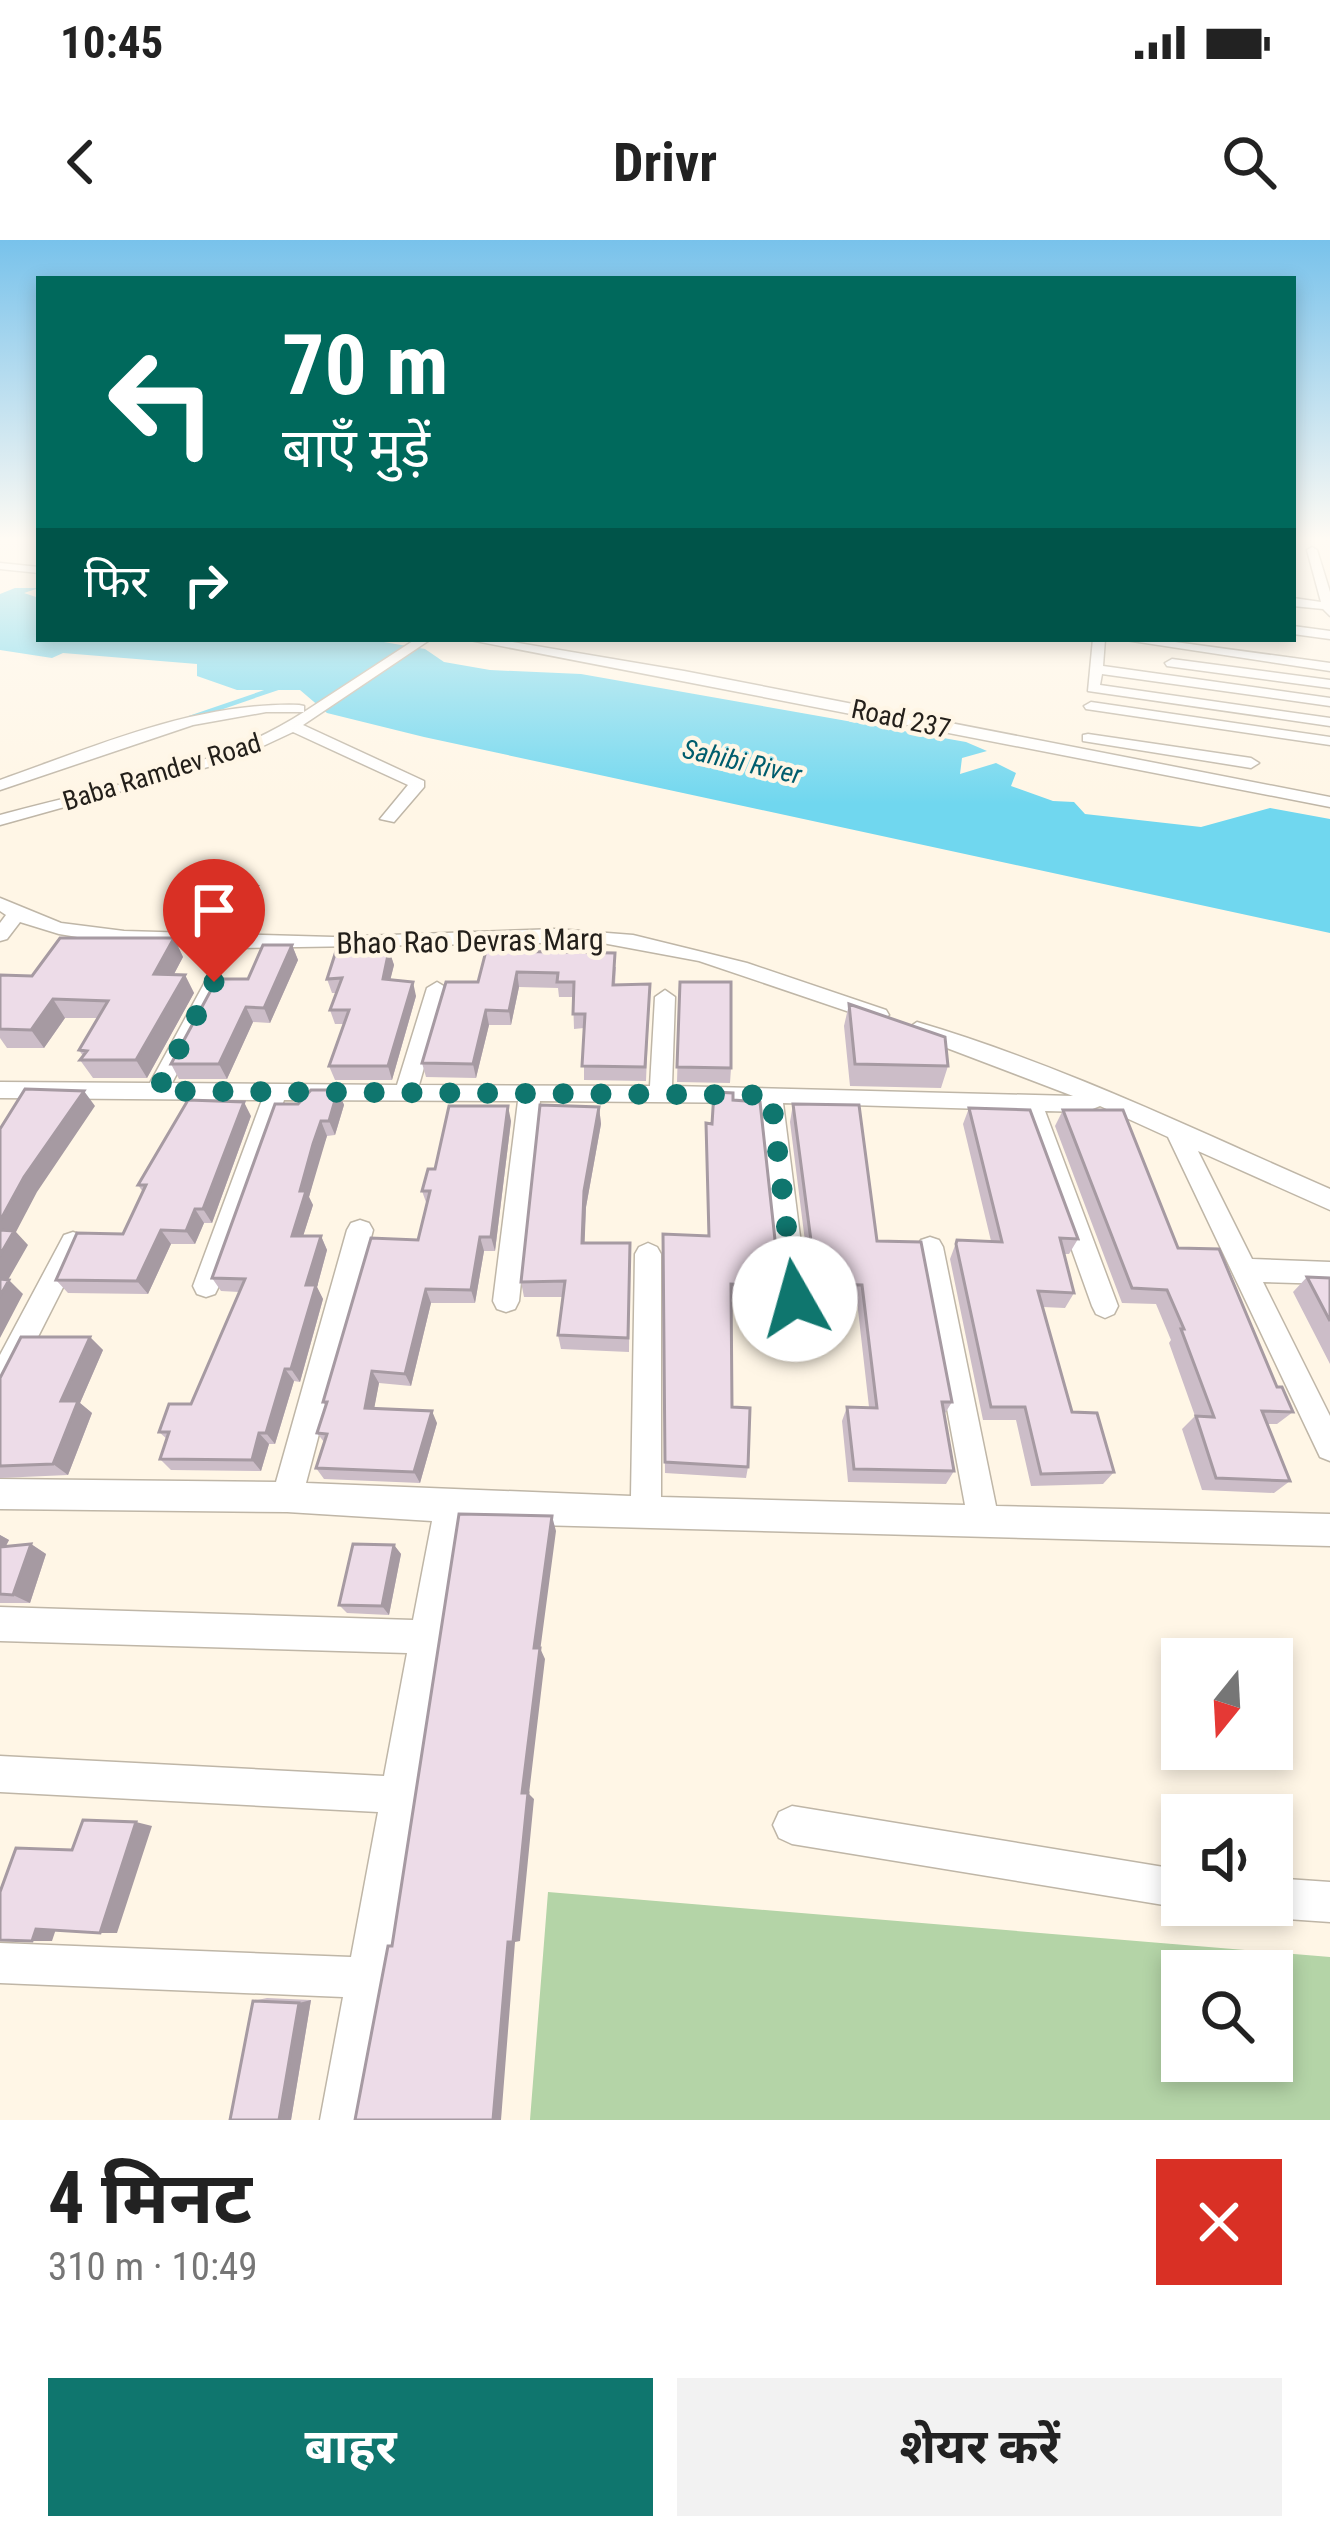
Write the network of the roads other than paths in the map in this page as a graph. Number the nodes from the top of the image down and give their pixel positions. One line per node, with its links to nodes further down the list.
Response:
1 (1296, 630): 2 (street)
2 (1330, 635)
3 (410, 642): 14 (street)
4 (489, 642): 18 (street, Road 237)
5 (1148, 642): 9 (street)
6 (1267, 642): 7 (street)
7 (1330, 650)
8 (1097, 654): 10 (street); 11 (street); 12 (street)
9 (1330, 667)
10 (1330, 684)
11 (1093, 688): 13 (street); 15 (street)
12 (1330, 702)
13 (1091, 706): 16 (street); 17 (street)
14 (304, 713): 20 (street); 22 (street); 23 (street); 24 (street, Baba Ramdev Road)
15 (1330, 722)
16 (1088, 738): 18 (street); 19 (street)
17 (1330, 741)
18 (1087, 758): 21 (street, Road 237)
19 (1251, 763)
20 (0, 784)
21 (1330, 802)
22 (0, 805)
23 (388, 819)
24 (0, 820)
25 (8, 909): 26 (street); 38 (street, Bhao Rao Devras Marg)
26 (0, 935)
27 (214, 982): 32 (street)
28 (437, 988): 34 (street)
29 (665, 997): 36 (street)
30 (0, 1090): 31 (street)
31 (29, 1090): 32 (street); 40 (street)
32 (157, 1091): 33 (street)
33 (276, 1092): 34 (street); 49 (street)
34 (406, 1093): 35 (street)
35 (530, 1094): 36 (street); 51 (street)
36 (661, 1094): 37 (street)
37 (771, 1095): 39 (street); 50 (street)
38 (1100, 1097): 39 (street); 41 (street, Bhao Rao Devras Marg)
39 (1030, 1102): 52 (street)
40 (10, 1122)
41 (1176, 1130): 42 (street, Bhao Rao Devras Marg); 47 (street)
42 (1330, 1200)
43 (360, 1230): 56 (street)
44 (73, 1242): 53 (street)
45 (930, 1246): 59 (street)
46 (648, 1254): 58 (street)
47 (1244, 1270): 48 (street); 54 (street)
48 (1330, 1273)
49 (206, 1286)
50 (795, 1299)
51 (506, 1301)
52 (1105, 1306)
53 (0, 1383)
54 (1330, 1447)
55 (0, 1495): 56 (street)
56 (287, 1497): 57 (street)
57 (450, 1508): 58 (street); 62 (street)
58 (646, 1513): 59 (street)
59 (982, 1519): 60 (street)
60 (1330, 1530)
61 (0, 1624): 62 (street)
62 (427, 1636): 64 (street)
63 (0, 1774): 64 (street)
64 (399, 1796): 70 (street)
65 (792, 1825): 66 (street)
66 (1161, 1886)
67 (1293, 1900): 68 (street)
68 (1330, 1903)
69 (0, 1963): 70 (street)
70 (367, 1978): 71 (street)
71 (342, 2120)

